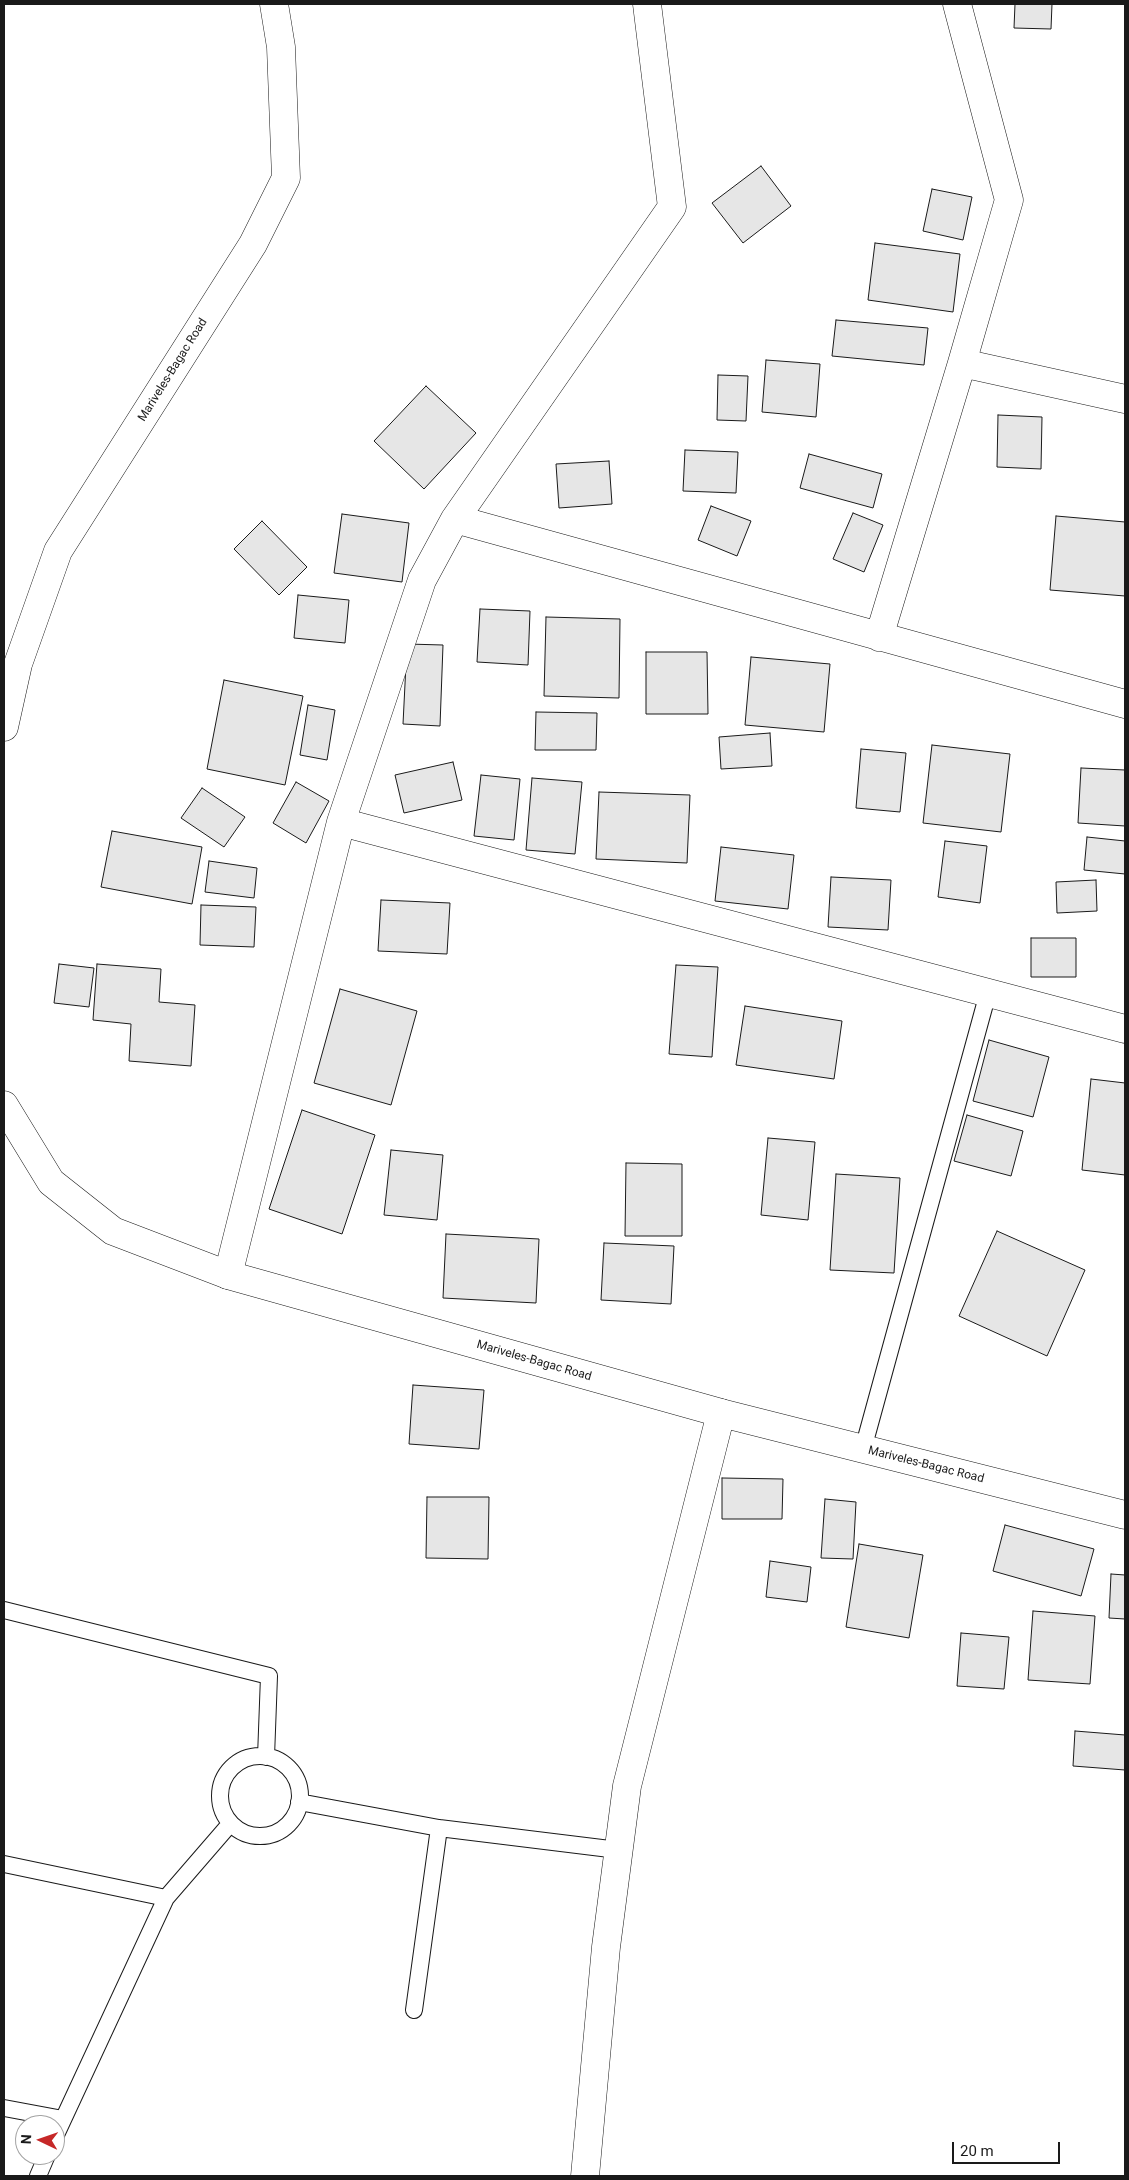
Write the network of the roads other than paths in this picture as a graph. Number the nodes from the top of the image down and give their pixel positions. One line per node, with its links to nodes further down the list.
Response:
1 (274, 4): 9 (street, Mariveles-Bagac Road)
2 (647, 4): 6 (street)
3 (957, 4): 4 (street)
4 (962, 363): 5 (street); 7 (street)
5 (1125, 399)
6 (455, 519): 7 (street); 10 (street)
7 (879, 637): 8 (street)
8 (1125, 704)
9 (4, 727)
10 (341, 822): 11 (street); 14 (street)
11 (988, 992): 12 (street); 16 (lane)
12 (1125, 1029)
13 (4, 1105): 14 (street, Mariveles-Bagac Road)
14 (228, 1275): 15 (street, Mariveles-Bagac Road)
15 (721, 1413): 16 (street, Mariveles-Bagac Road); 23 (street)
16 (863, 1449): 17 (street, Mariveles-Bagac Road)
17 (1125, 1515)
18 (4, 1610): 19 (lane)
19 (266, 1757): 20 (lane); 21 (lane)
20 (299, 1802): 21 (lane); 22 (lane)
21 (230, 1824): 25 (lane)
22 (439, 1828): 23 (lane); 26 (lane)
23 (618, 1850): 30 (street)
24 (4, 1864): 25 (lane)
25 (166, 1898): 29 (lane)
26 (414, 2010)
27 (4, 2108): 28 (lane)
28 (41, 2115)
29 (64, 2115)
30 (585, 2176)

